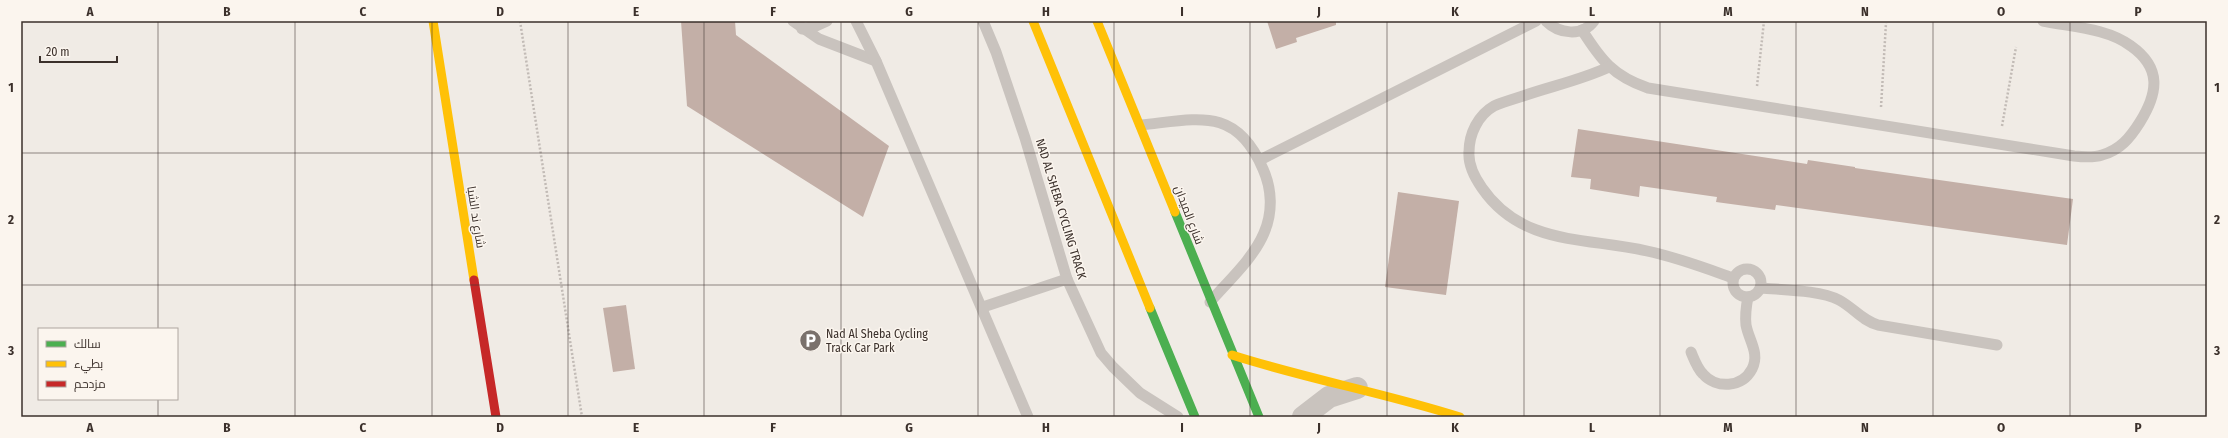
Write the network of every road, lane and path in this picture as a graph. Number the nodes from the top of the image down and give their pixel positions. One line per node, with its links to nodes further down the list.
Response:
1 (433, 21): 36 (street, شارع ند الشبا)
2 (520, 21): 37 (path)
3 (793, 21): 16 (lane)
4 (826, 21): 16 (lane)
5 (856, 21): 19 (lane)
6 (983, 21): 27 (lane, NAD AL SHEBA CYCLING TRACK)
7 (1033, 21): 40 (street)
8 (1097, 21): 23 (street, شارع الميدان)
9 (1536, 21): 25 (lane)
10 (1546, 21): 17 (lane)
11 (1594, 21): 17 (lane)
12 (1764, 21): 21 (path)
13 (2043, 21): 15 (lane)
14 (1886, 23): 22 (path)
15 (2059, 23): 24 (lane)
16 (802, 29): 19 (lane)
17 (1582, 30): 20 (lane)
18 (2016, 47): 24 (path)
19 (876, 61): 31 (lane)
20 (1609, 67): 21 (lane); 26 (lane)
21 (1755, 104): 22 (lane)
22 (1880, 123): 24 (lane)
23 (1141, 125): 25 (lane); 30 (street, شارع الميدان)
24 (1999, 142)
25 (1260, 160): 30 (lane)
26 (1733, 278): 28 (lane); 29 (lane)
27 (1067, 279): 31 (lane); 39 (lane, NAD AL SHEBA CYCLING TRACK)
28 (1761, 288): 29 (lane); 32 (lane)
29 (1748, 297): 33 (lane)
30 (1210, 302): 34 (street, شارع الميدان)
31 (983, 307): 38 (lane)
32 (1997, 345)
33 (1691, 352)
34 (1232, 355): 35 (street); 41 (street, شارع الميدان)
35 (1357, 388): 42 (street); 43 (street)
36 (496, 417)
37 (582, 417)
38 (1028, 417)
39 (1178, 417)
40 (1195, 417)
41 (1259, 417)
42 (1303, 417)
43 (1460, 417)

